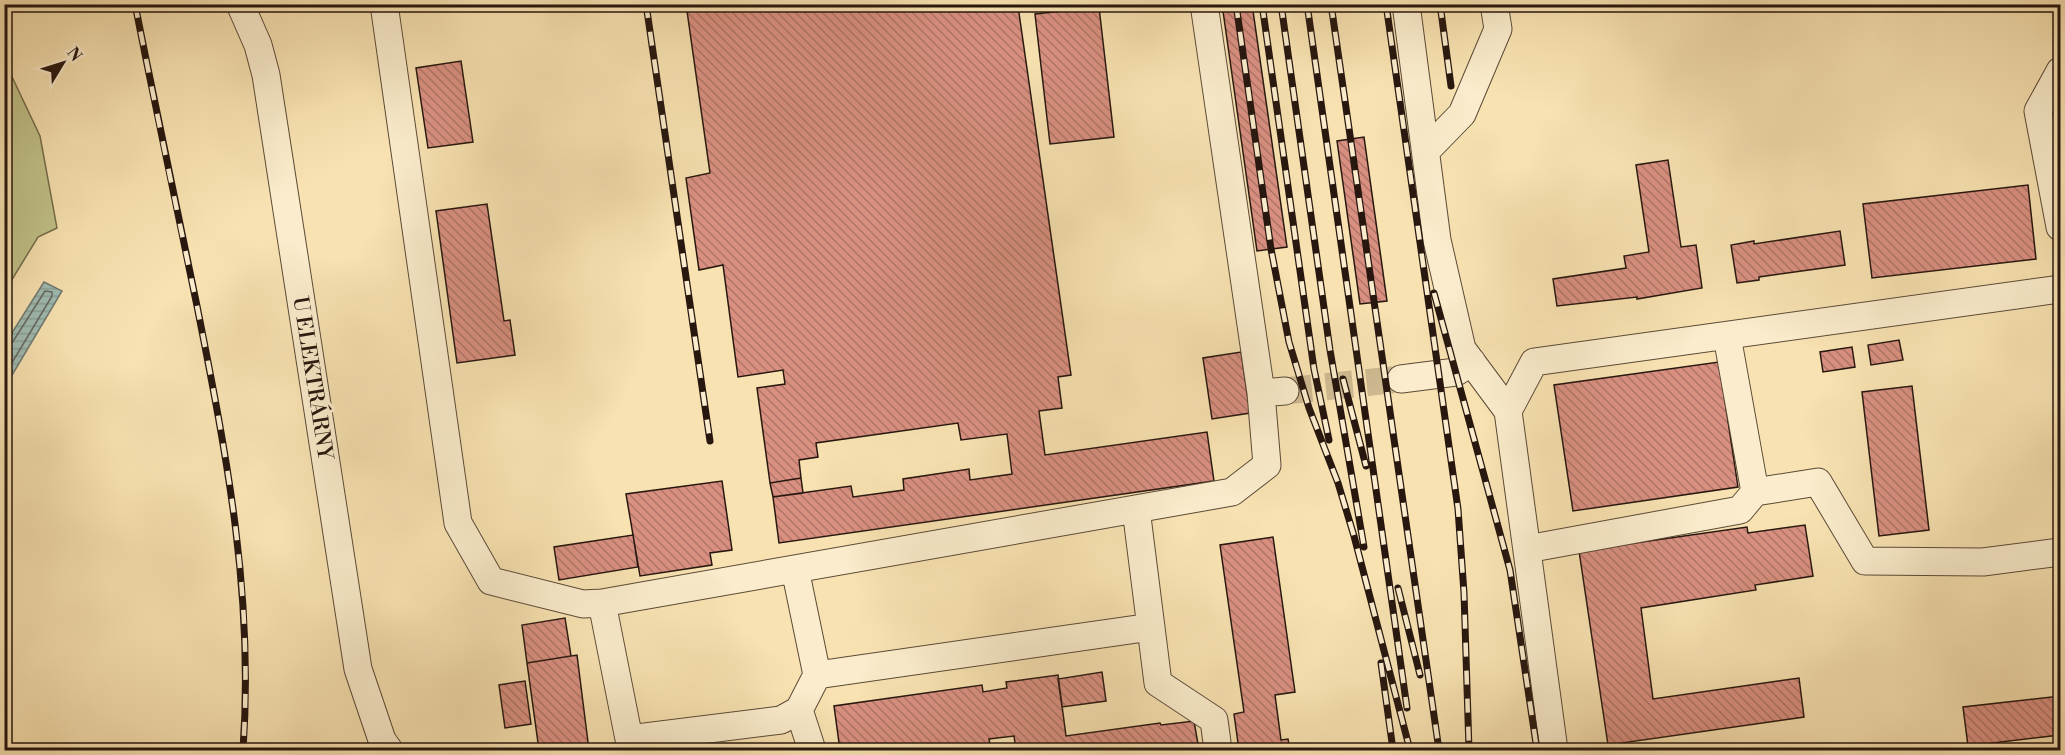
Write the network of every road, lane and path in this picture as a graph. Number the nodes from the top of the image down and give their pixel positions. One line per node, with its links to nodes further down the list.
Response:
1 (240, 4): 23 (street, U ELEKTRÁRNY)
2 (384, 4): 19 (street)
3 (1204, 4): 15 (street)
4 (1406, 4): 7 (street)
5 (1494, 4): 7 (street)
6 (2061, 71): 8 (street)
7 (1426, 151): 11 (street)
8 (2061, 227)
9 (2061, 289): 10 (street)
10 (1727, 336): 13 (street); 14 (street)
11 (1472, 362): 12 (street); 13 (street)
12 (1401, 379)
13 (1508, 411): 16 (street)
14 (1755, 492): 16 (street); 17 (street)
15 (1136, 509): 18 (street); 20 (street)
16 (1527, 549): 26 (street)
17 (2061, 552)
18 (795, 569): 19 (street); 21 (street)
19 (602, 603): 22 (street)
20 (1151, 627): 21 (street); 25 (street)
21 (817, 675): 22 (street)
22 (799, 710): 24 (street)
23 (389, 750)
24 (812, 750)
25 (1218, 750)
26 (1554, 750)

